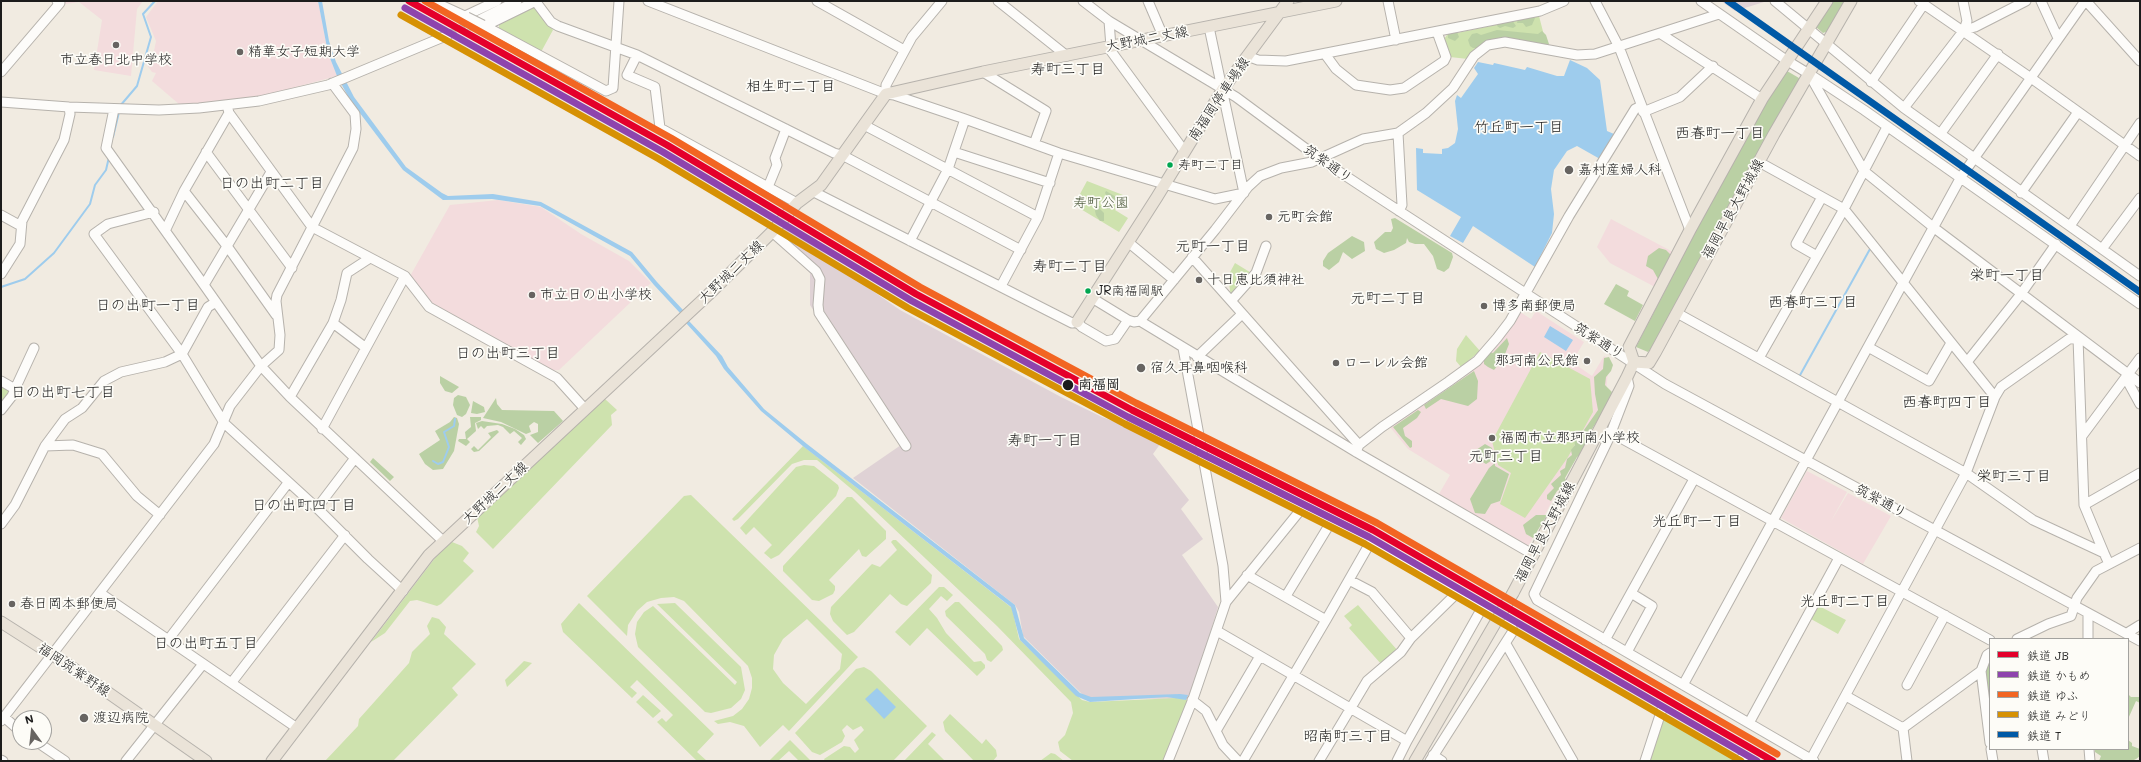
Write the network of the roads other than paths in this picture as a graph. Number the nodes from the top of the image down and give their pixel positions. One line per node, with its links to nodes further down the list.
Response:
1 (57, 1): 55 (street)
2 (432, 1): 29 (street)
3 (497, 1): 29 (street)
4 (516, 1): 29 (street)
5 (536, 1): 31 (street); 43 (street)
6 (619, 1): 43 (street)
7 (817, 1): 46 (street)
8 (942, 1): 46 (street)
9 (998, 1): 50 (street)
10 (1083, 1): 30 (street, 筑紫通り)
11 (1148, 1): 38 (street)
12 (1288, 1): 27 (main road, 南福岡停車場線)
13 (1336, 1): 27 (main road, 大野城二丈線)
14 (1388, 1): 41 (street)
15 (1564, 1): 35 (street)
16 (1595, 1): 45 (street)
17 (1701, 1): 28 (street)
18 (1775, 1): 33 (street)
19 (1827, 1): 33 (main road, 福岡早良大野城線)
20 (1851, 1): 42 (main road, 福岡早良大野城線)
21 (1963, 1): 34 (street)
22 (2026, 1): 34 (street)
23 (2041, 1): 39 (street)
24 (2085, 1): 39 (street); 53 (street)
25 (653, 2): 62 (street)
26 (1921, 3): 34 (street); 59 (street)
27 (1281, 12): 32 (main road, 大野城二丈線); 51 (main road, 南福岡停車場線)
28 (1719, 14): 36 (street); 52 (street)
29 (467, 20): 31 (street, bridge)
30 (1109, 21): 40 (street, 筑紫通り); 44 (street)
31 (484, 26): 43 (street)
32 (1210, 27): 38 (main road, 大野城二丈線); 61 (street)
33 (1809, 30): 42 (street); 52 (main road, 福岡早良大野城線)
34 (1964, 30): 48 (street); 66 (street)
35 (1437, 32): 41 (street); 47 (street)
36 (1661, 34): 45 (street); 54 (street)
37 (448, 35): 60 (street)
38 (1163, 36): 40 (main road, 大野城二丈線)
39 (2058, 38): 58 (street)
40 (1143, 40): 44 (main road, 大野城二丈線); 61 (street, 筑紫通り)
41 (1396, 40): 47 (street)
42 (1826, 43): 57 (main road, 福岡早良大野城線); 59 (street)
43 (616, 47): 49 (street)
44 (1110, 47): 50 (main road, 大野城二丈線); 82 (street)
45 (1619, 47): 69 (street); 76 (street)
46 (904, 50): 62 (street)
47 (1325, 54): 51 (street)
48 (1998, 54): 58 (street); 77 (street)
49 (637, 55): 75 (street); 95 (street)
50 (1067, 56): 56 (main road, 大野城二丈線)
51 (1247, 56): 61 (main road, 南福岡停車場線)
52 (1786, 60): 57 (street); 63 (main road, 福岡早良大野城線)
53 (2140, 61)
54 (1713, 66): 63 (street); 69 (street)
55 (1, 72)
56 (984, 72): 62 (main road, 大野城二丈線); 78 (street)
57 (1810, 74): 74 (street); 88 (main road, 福岡早良大野城線); 90 (street)
58 (2031, 78): 70 (street); 87 (street)
59 (1871, 82): 66 (street)
60 (332, 83): 68 (street); 112 (street)
61 (1223, 89): 82 (main road, 南福岡停車場線); 86 (street, 筑紫通り); 98 (street)
62 (886, 94): 71 (street); 73 (main road, 大野城二丈線)
63 (1762, 99): 115 (main road, 福岡早良大野城線)
64 (1, 102): 65 (street)
65 (69, 108): 67 (street); 110 (street)
66 (1904, 108): 77 (street)
67 (114, 109): 68 (street); 107 (street)
68 (228, 109): 80 (street); 91 (street)
69 (1642, 109): 115 (street); 135 (street)
70 (2078, 112): 79 (street); 99 (street)
71 (965, 119): 78 (street); 81 (street)
72 (2140, 123): 79 (street)
73 (864, 125): 84 (main road, 大野城二丈線); 89 (street)
74 (1887, 127): 90 (street); 92 (street)
75 (786, 129): 84 (street); 95 (street)
76 (1398, 133): 86 (street); 106 (street)
77 (1941, 133): 87 (street)
78 (1034, 144): 83 (street)
79 (2126, 146): 85 (street); 111 (street)
80 (206, 152): 96 (street); 104 (street)
81 (954, 152): 89 (street); 93 (street)
82 (1184, 152): 94 (main road, 南福岡停車場線)
83 (1059, 153): 93 (street); 94 (street)
84 (842, 155): 97 (main road, 大野城二丈線); 102 (street)
85 (2140, 156)
86 (1320, 159): 98 (street); 106 (street, 筑紫通り)
87 (1974, 159): 92 (street); 99 (street)
88 (1758, 162): 100 (street); 141 (main road, 福岡早良大野城線)
89 (948, 168): 102 (street); 109 (street)
90 (1864, 171): 105 (street); 113 (street)
91 (271, 172): 104 (street); 112 (street)
92 (1961, 178): 113 (street); 119 (street)
93 (1050, 183): 109 (street)
94 (1165, 184): 98 (street); 118 (main road, 南福岡停車場線)
95 (768, 187): 103 (street)
96 (184, 191): 114 (street); 120 (street)
97 (814, 192): 103 (main road, 大野城二丈線); 117 (street)
98 (1244, 193): 125 (street)
99 (2021, 193): 111 (street)
100 (1822, 197): 105 (street); 124 (street)
101 (2140, 198): 122 (street)
102 (931, 202): 117 (street); 123 (street)
103 (797, 203): 116 (main road, 大野城二丈線)
104 (249, 209): 120 (street); 127 (street)
105 (1844, 209): 124 (street); 132 (street)
106 (1399, 211): 135 (street, 筑紫通り)
107 (154, 212): 114 (street); 154 (street)
108 (1, 215): 110 (street)
109 (1038, 216): 123 (street)
110 (21, 226): 128 (street)
111 (2070, 226): 122 (street)
112 (312, 227): 126 (street); 127 (street)
113 (1933, 228): 132 (street); 136 (street)
114 (166, 229): 133 (street)
115 (1690, 230): 158 (main road, 福岡早良大野城線)
116 (772, 232): 169 (main road, 大野城二丈線); 176 (street)
117 (910, 241): 134 (street)
118 (1128, 242): 131 (street); 137 (main road, 南福岡停車場線)
119 (2056, 244): 136 (street); 140 (street)
120 (227, 246): 133 (street); 143 (street)
121 (1266, 246): 138 (street)
122 (2102, 249): 130 (street)
123 (1021, 250): 134 (street)
124 (1817, 256): 156 (street)
125 (1192, 257): 131 (street); 138 (street)
126 (370, 258): 129 (street); 147 (street)
127 (292, 268): 143 (street)
128 (2, 269)
129 (405, 276): 152 (street); 169 (street)
130 (2140, 276)
131 (1174, 280): 145 (street)
132 (1903, 282): 149 (street); 150 (street)
133 (204, 285): 139 (street)
134 (1001, 286): 146 (street)
135 (1526, 294): 158 (street, 筑紫通り); 177 (street)
136 (2021, 294): 148 (street); 159 (street)
137 (1092, 298): 144 (street); 146 (main road, 南福岡停車場線)
138 (1231, 301): 142 (street)
139 (216, 302): 154 (street); 160 (street)
140 (2140, 304)
141 (1677, 313): 156 (street); 158 (main road, 福岡早良大野城線)
142 (1242, 314): 155 (street); 177 (street)
143 (277, 317): 160 (street)
144 (1128, 320): 145 (street); 146 (street)
145 (1140, 321): 153 (street)
146 (1077, 322)
147 (333, 323): 152 (street); 165 (street)
148 (2078, 338): 161 (street); 166 (street); 174 (street)
149 (1951, 343): 150 (street); 159 (street)
150 (1868, 347): 167 (street)
151 (34, 348): 164 (street)
152 (366, 348): 172 (street)
153 (1182, 348): 155 (street); 179 (street)
154 (182, 354): 171 (street); 175 (street)
155 (1197, 357): 177 (street)
156 (1759, 358): 167 (street)
157 (2140, 358): 161 (street)
158 (1634, 362): 173 (main road, 福岡早良大野城線); 180 (street, 筑紫通り)
159 (1967, 362): 166 (street)
160 (261, 366): 165 (street); 171 (street)
161 (2128, 374): 163 (street); 168 (street); 174 (street)
162 (1, 381): 164 (street)
163 (2140, 383)
164 (15, 389): 170 (street)
165 (290, 397): 172 (street)
166 (1995, 397): 181 (street)
167 (1839, 402): 180 (street); 181 (street)
168 (2140, 404)
169 (585, 409): 194 (main road, 大野城二丈線)
170 (1, 410)
171 (224, 423): 184 (street); 188 (street)
172 (322, 429): 178 (street)
173 (1605, 432): 183 (street); 198 (main road, 福岡早良大野城線); 224 (street)
174 (2082, 436): 185 (street)
175 (45, 446): 188 (street); 191 (street)
176 (906, 446)
177 (1358, 449): 198 (street)
178 (355, 458): 187 (street); 194 (street)
179 (1202, 460): 186 (street); 209 (street)
180 (1806, 460): 189 (street); 192 (street, 筑紫通り)
181 (1966, 473): 192 (street); 197 (street)
182 (2140, 473): 185 (street)
183 (1694, 479): 189 (street); 207 (street)
184 (288, 483): 187 (street); 223 (street)
185 (2084, 505): 197 (street)
186 (1303, 507): 190 (street); 201 (street)
187 (317, 508): 193 (street)
188 (160, 514): 206 (street)
189 (1772, 521): 199 (street); 235 (street)
190 (1331, 522): 195 (street); 208 (street)
191 (1, 524)
192 (1935, 529): 205 (street); 210 (street, 筑紫通り)
193 (345, 535): 203 (street); 234 (street)
194 (443, 541): 203 (main road, 大野城二丈線)
195 (1370, 543): 202 (street); 204 (street)
196 (2140, 548): 200 (street)
197 (2104, 553): 200 (street)
198 (1534, 555): 266 (main road, 福岡早良大野城線, bridge)
199 (1839, 558): 205 (street); 243 (street)
200 (2109, 564): 210 (street)
201 (1247, 575): 208 (street); 209 (street)
202 (1350, 580): 214 (street); 220 (street)
203 (403, 591): 246 (main road, 大野城二丈線)
204 (1458, 592): 211 (street); 220 (street)
205 (1901, 592): 213 (street); 237 (street)
206 (100, 593): 223 (street); 229 (street)
207 (1632, 593): 224 (street); 227 (street)
208 (1286, 596): 214 (street)
209 (1226, 602): 217 (street)
210 (2074, 606): 212 (street, 筑紫通り); 219 (street)
211 (1482, 608): 226 (street); 250 (street)
212 (2088, 614): 218 (street, 筑紫通り); 221 (street)
213 (1945, 615): 222 (street); 236 (street)
214 (1326, 620): 233 (street)
215 (1, 622): 229 (main road, 福岡筑紫野線)
216 (2140, 625): 218 (street)
217 (1217, 631): 230 (street); 238 (street)
218 (2126, 633): 225 (street, 筑紫通り)
219 (2028, 637)
220 (1411, 638): 239 (street)
221 (2088, 638)
222 (1989, 639)
223 (168, 640): 231 (street)
224 (1605, 640): 227 (street)
225 (2140, 641)
226 (1506, 644): 255 (street); 268 (street)
227 (1627, 652): 235 (street)
228 (1989, 654): 232 (street)
229 (53, 655): 241 (street); 245 (main road, 福岡筑紫野線)
230 (1260, 656): 233 (street); 248 (street)
231 (204, 664): 234 (street); 245 (street)
232 (1981, 671): 242 (street); 247 (street)
233 (1294, 675): 239 (street); 263 (street)
234 (232, 682): 246 (street)
235 (1682, 685): 243 (street)
236 (1907, 685)
237 (1846, 696): 247 (street); 256 (street)
238 (1192, 700): 248 (street); 261 (street)
239 (1350, 707): 250 (street); 264 (street)
240 (1662, 709): 269 (street)
241 (2, 719): 244 (street)
242 (1988, 720): 249 (street)
243 (1749, 723): 256 (street)
244 (12, 725)
245 (155, 725): 258 (street); 259 (main road, 福岡筑紫野線)
246 (297, 728): 260 (main road, 大野城二丈線)
247 (1903, 728): 272 (street)
248 (1216, 730): 262 (street)
249 (1989, 731)
250 (1407, 741): 265 (street)
251 (49, 750): 257 (street)
252 (1991, 750): 273 (street)
253 (2042, 750): 274 (street)
254 (2089, 750): 275 (street)
255 (1431, 758): 267 (street)
256 (1812, 760)
257 (65, 761)
258 (126, 761)
259 (206, 761)
260 (272, 761)
261 (1168, 761)
262 (1238, 761)
263 (1243, 761)
264 (1318, 761)
265 (1397, 761)
266 (1415, 761)
267 (1442, 761)
268 (1573, 761)
269 (1645, 761)
270 (1740, 761): 271 (street)
271 (1746, 761)
272 (1907, 761)
273 (1993, 761)
274 (2044, 761)
275 (2090, 761)

